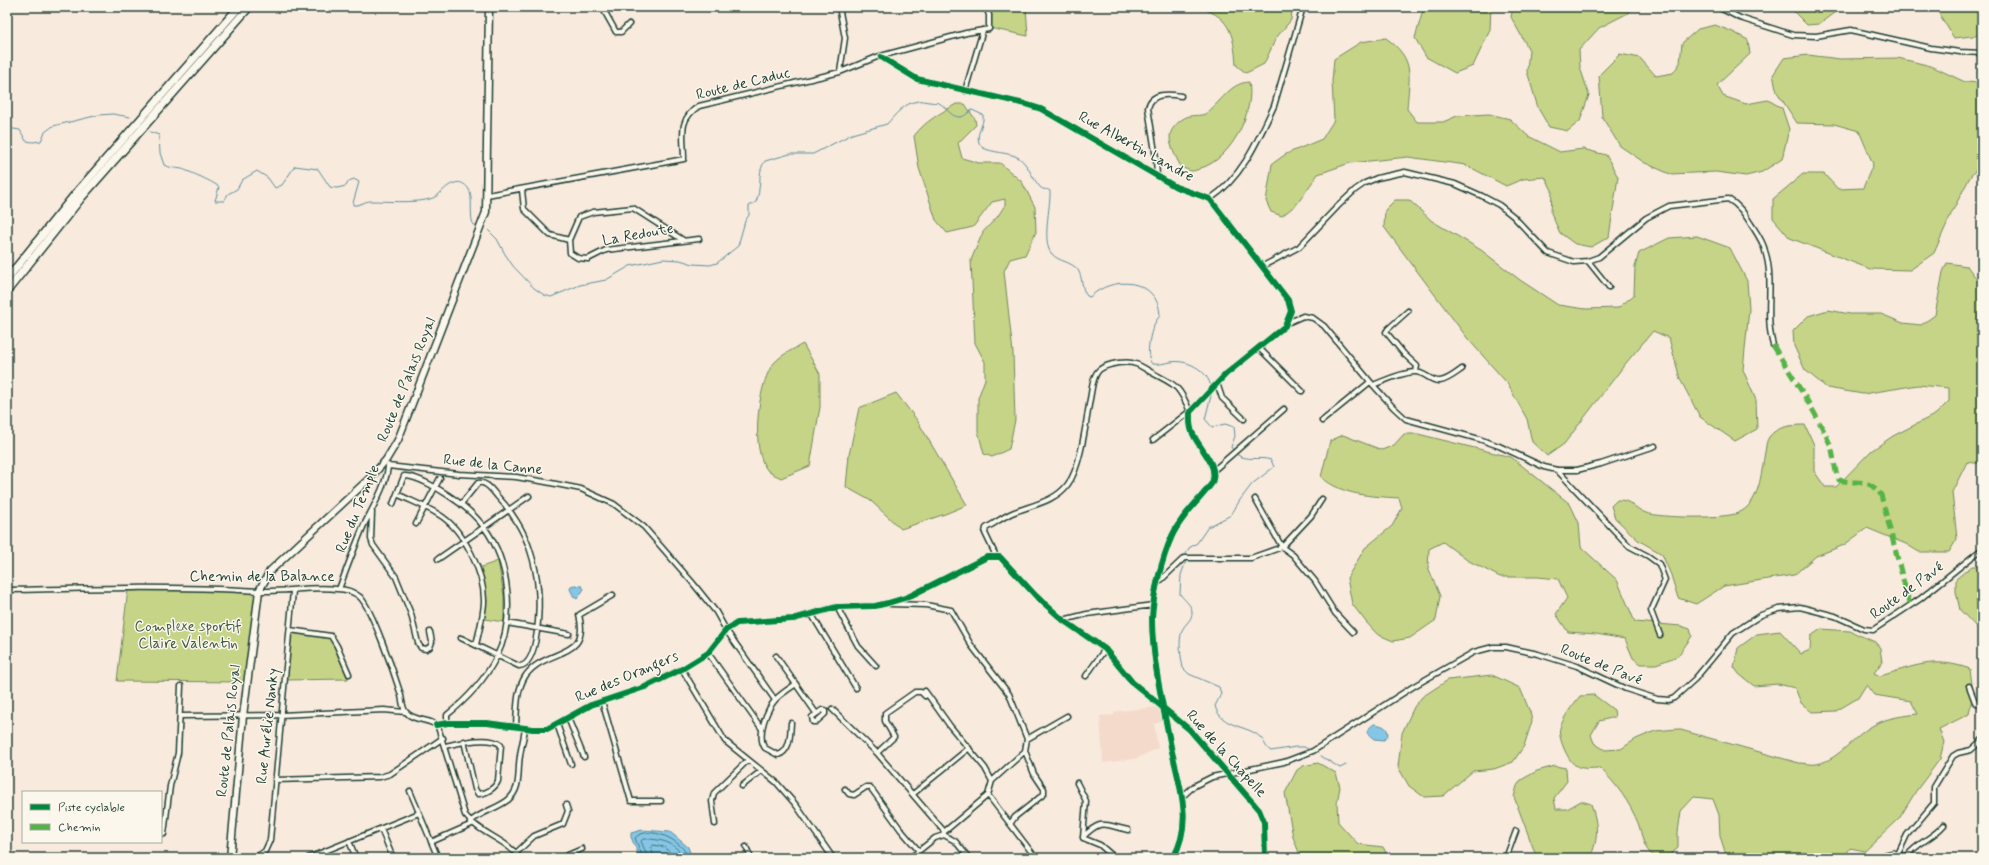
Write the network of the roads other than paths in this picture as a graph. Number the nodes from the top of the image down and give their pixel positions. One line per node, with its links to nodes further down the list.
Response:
1 (239, 7): 25 (highway)
2 (249, 7): 27 (highway)
3 (489, 7): 18 (main road, Route de Palais Royal)
4 (602, 7): 9 (street)
5 (839, 7): 13 (street)
6 (986, 7): 10 (street)
7 (1303, 7): 19 (street)
8 (1718, 7): 11 (street)
9 (629, 24)
10 (983, 30): 12 (street, Route de Caduc); 14 (street)
11 (1982, 53)
12 (881, 57): 13 (street, Route de Caduc); 14 (street, Rue Albertin Landre)
13 (840, 72): 17 (street, Route de Caduc)
14 (965, 91): 16 (street, Rue Albertin Landre)
15 (1181, 96): 16 (street)
16 (1157, 176): 19 (street, Rue Albertin Landre)
17 (522, 190): 18 (street, Route de Caduc); 21 (street)
18 (487, 195): 43 (main road, Route de Palais Royal)
19 (1210, 199): 24 (street)
20 (699, 238): 22 (street)
21 (569, 240): 22 (street, La Redoute); 22 (street, La Redoute)
22 (683, 240)
23 (1588, 261): 24 (street); 26 (street); 30 (street)
24 (1262, 266): 29 (street)
25 (7, 279)
26 (1609, 287)
27 (7, 291)
28 (1408, 311): 33 (street)
29 (1287, 323): 31 (street); 34 (street)
30 (1773, 345)
31 (1259, 348): 35 (street); 36 (street)
32 (1462, 369): 33 (street)
33 (1416, 372): 34 (street)
34 (1371, 383): 40 (street); 44 (street)
35 (1215, 385): 38 (street); 39 (street)
36 (1302, 391)
37 (1284, 409): 45 (street)
38 (1190, 411): 41 (street); 45 (street); 62 (street)
39 (1244, 419)
40 (1322, 421)
41 (1153, 440)
42 (1655, 446): 44 (street)
43 (387, 463): 56 (street, Rue du Temple); 67 (main road, Route de Palais Royal); 78 (street, Rue de la Canne)
44 (1557, 470): 82 (street)
45 (1213, 471): 64 (street)
46 (440, 478): 47 (street)
47 (435, 487): 48 (street); 53 (street); 54 (street)
48 (397, 494): 52 (street); 54 (street)
49 (529, 496): 55 (street)
50 (1255, 499): 60 (street)
51 (1322, 499): 60 (street)
52 (393, 504)
53 (461, 504): 55 (street); 58 (street)
54 (425, 507): 57 (street); 59 (street)
55 (509, 510): 58 (street); 76 (street)
56 (372, 512): 65 (street, Rue du Temple); 79 (street)
57 (416, 524)
58 (484, 527): 59 (street); 75 (street)
59 (464, 541): 63 (street); 84 (street)
60 (1282, 547): 64 (street); 80 (street)
61 (1982, 550): 130 (street, Route de Pavé)
62 (996, 556): 70 (street, Rue des Orangers); 74 (street, Rue de la Chapelle)
63 (438, 559)
64 (1158, 582): 71 (street)
65 (339, 589): 68 (street, Chemin de la Balance); 104 (street, Chemin de la Balance)
66 (7, 590): 67 (street, Chemin de la Balance)
67 (259, 591): 68 (street, Chemin de la Balance); 108 (main road, Route de Palais Royal)
68 (293, 591): 77 (street, Rue Aurélie Nanky)
69 (613, 595): 115 (street)
70 (888, 603): 72 (street, Rue des Orangers); 119 (street)
71 (1153, 605): 74 (street); 101 (street)
72 (838, 608): 73 (street, Rue des Orangers); 89 (street)
73 (812, 615): 78 (street, Rue des Orangers); 96 (street)
74 (1063, 620): 85 (street, Rue de la Chapelle)
75 (507, 623): 76 (street); 87 (street)
76 (537, 628): 81 (street); 87 (street)
77 (290, 630): 91 (street); 106 (street, Rue Aurélie Nanky)
78 (726, 630): 86 (street, Rue des Orangers); 98 (street, Rue de la Canne)
79 (430, 632)
80 (1353, 632)
81 (569, 634)
82 (1660, 635)
83 (461, 638): 84 (street)
84 (476, 645): 87 (street)
85 (1106, 649): 92 (street); 101 (street, Rue de la Chapelle)
86 (708, 653): 90 (street, Rue des Orangers); 117 (street)
87 (497, 656): 111 (street)
88 (776, 656): 93 (street)
89 (876, 666)
90 (682, 669): 99 (street, Rue des Orangers); 127 (street)
91 (348, 674)
92 (1086, 676)
93 (796, 684): 98 (street); 105 (street)
94 (181, 686): 107 (street)
95 (1969, 686): 100 (street)
96 (856, 688)
97 (925, 691): 123 (street)
98 (775, 700): 117 (street)
99 (602, 701): 110 (street, Rue des Orangers); 140 (street)
100 (1982, 706)
101 (1164, 708): 130 (street, Rue de la Chapelle); 139 (street)
102 (832, 709): 125 (street)
103 (934, 709): 125 (street)
104 (405, 712): 106 (street); 114 (street)
105 (816, 713)
106 (281, 715): 108 (street); 131 (street, Rue Aurélie Nanky)
107 (180, 716): 108 (street); 151 (street)
108 (243, 716): 162 (main road, Route de Palais Royal)
109 (1067, 716): 119 (street)
110 (568, 718): 113 (street, Rue des Orangers); 126 (street)
111 (447, 723): 114 (street, Rue des Orangers); 115 (street, Rue des Orangers)
112 (792, 723): 117 (street)
113 (557, 724): 116 (street, Rue des Orangers); 128 (street)
114 (436, 725): 118 (street)
115 (516, 726): 116 (street, Rue des Orangers)
116 (525, 728): 143 (street)
117 (762, 729)
118 (442, 738): 122 (street); 131 (street)
119 (1027, 739): 124 (street)
120 (1982, 740): 159 (street)
121 (464, 741): 121 (street); 122 (street)
122 (445, 746): 143 (street)
123 (969, 748): 132 (street); 137 (street)
124 (1026, 751): 132 (street); 145 (street)
125 (877, 753): 137 (street)
126 (584, 757)
127 (748, 760): 129 (street); 144 (street)
128 (571, 764)
129 (760, 771): 134 (street); 171 (street)
130 (1227, 773): 139 (street, Route de Pavé); 177 (street, Rue de la Chapelle)
131 (275, 780): 163 (street, Rue Aurélie Nanky)
132 (992, 781): 138 (street)
133 (1077, 783): 152 (street)
134 (742, 786)
135 (845, 789): 157 (street)
136 (410, 791): 142 (street)
137 (913, 794): 150 (street)
138 (988, 795): 145 (street); 150 (street)
139 (1183, 796): 176 (street)
140 (661, 801)
141 (566, 805): 158 (street)
142 (419, 813): 147 (street); 154 (street)
143 (471, 823): 154 (street); 158 (street)
144 (715, 824)
145 (1010, 824): 174 (street)
146 (1944, 825): 161 (street)
147 (381, 829): 153 (street); 166 (street)
148 (1128, 830): 152 (street)
149 (1516, 831): 178 (street)
150 (944, 833): 157 (street); 173 (street)
151 (164, 834)
152 (1082, 837): 175 (street)
153 (350, 841): 160 (street); 165 (street)
154 (431, 842): 167 (street)
155 (746, 847): 170 (street)
156 (582, 849): 169 (street)
157 (919, 851): 172 (street)
158 (516, 853): 168 (street)
159 (1898, 854): 161 (main road); 179 (main road)
160 (318, 856): 164 (street)
161 (1907, 857)
162 (230, 858)
163 (255, 858)
164 (308, 858)
165 (356, 858)
166 (393, 858)
167 (438, 858)
168 (520, 858)
169 (562, 858)
170 (751, 858)
171 (833, 858)
172 (910, 858)
173 (969, 858)
174 (1036, 858)
175 (1115, 858)
176 (1173, 858)
177 (1265, 858)
178 (1506, 858)
179 (1874, 858)

